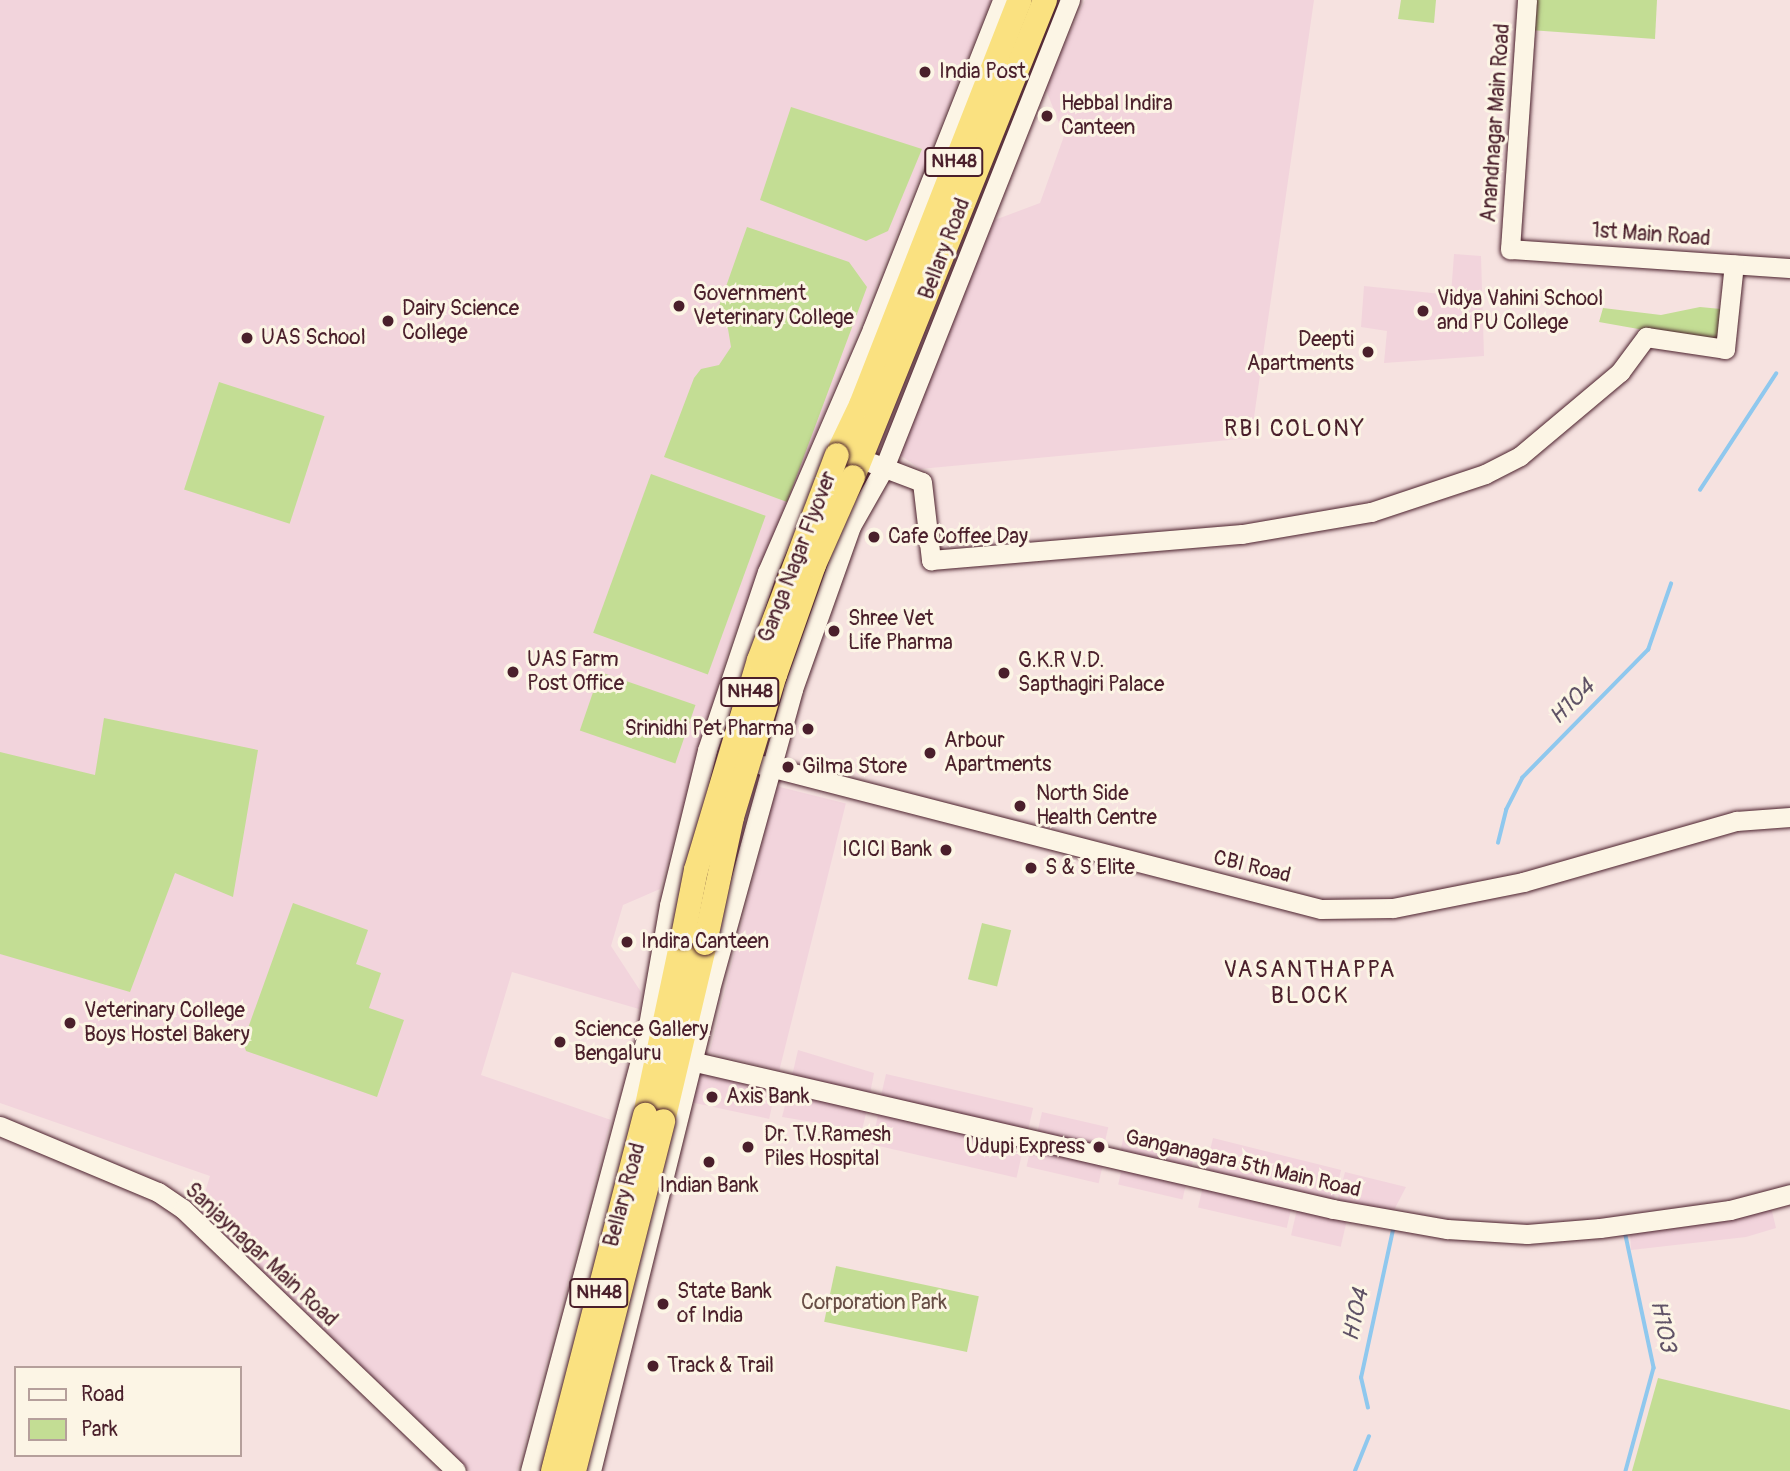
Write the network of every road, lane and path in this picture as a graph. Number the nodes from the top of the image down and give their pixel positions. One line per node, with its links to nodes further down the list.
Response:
1 (1002, 0): 9 (street)
2 (1020, 0): 9 (highway, Bellary Road / NH48)
3 (1045, 0): 10 (highway, Bellary Road / NH48)
4 (1070, 0): 10 (street)
5 (1527, 0): 6 (street, Anandnagar Main Road)
6 (1510, 248): 7 (street, 1st Main Road)
7 (1734, 264): 8 (street, 1st Main Road); 10 (street)
8 (1790, 268)
9 (883, 322): 11 (street); 14 (highway, Ganga Nagar Flyover / NH48, bridge)
10 (866, 468): 12 (street); 14 (highway, Ganga Nagar Flyover / NH48, bridge)
11 (707, 750): 12 (street, CBI Road); 15 (street)
12 (772, 768): 13 (street, CBI Road); 15 (street)
13 (1790, 817)
14 (694, 940): 15 (highway, Ganga Nagar Flyover / NH48)
15 (670, 1047): 16 (highway, Bellary Road / NH48); 18 (street, Ganganagara 5th Main Road); 19 (street); 20 (street)
16 (654, 1118): 23 (highway, Bellary Road / NH48, bridge); 25 (highway, Bellary Road / NH48, bridge)
17 (0, 1126): 24 (street, Sanjaynagar Main Road)
18 (1790, 1194)
19 (556, 1368): 20 (street); 21 (street)
20 (613, 1383): 22 (street)
21 (549, 1413): 22 (street); 23 (street)
22 (601, 1426): 26 (street)
23 (536, 1470)
24 (456, 1471)
25 (574, 1471)
26 (591, 1471)

